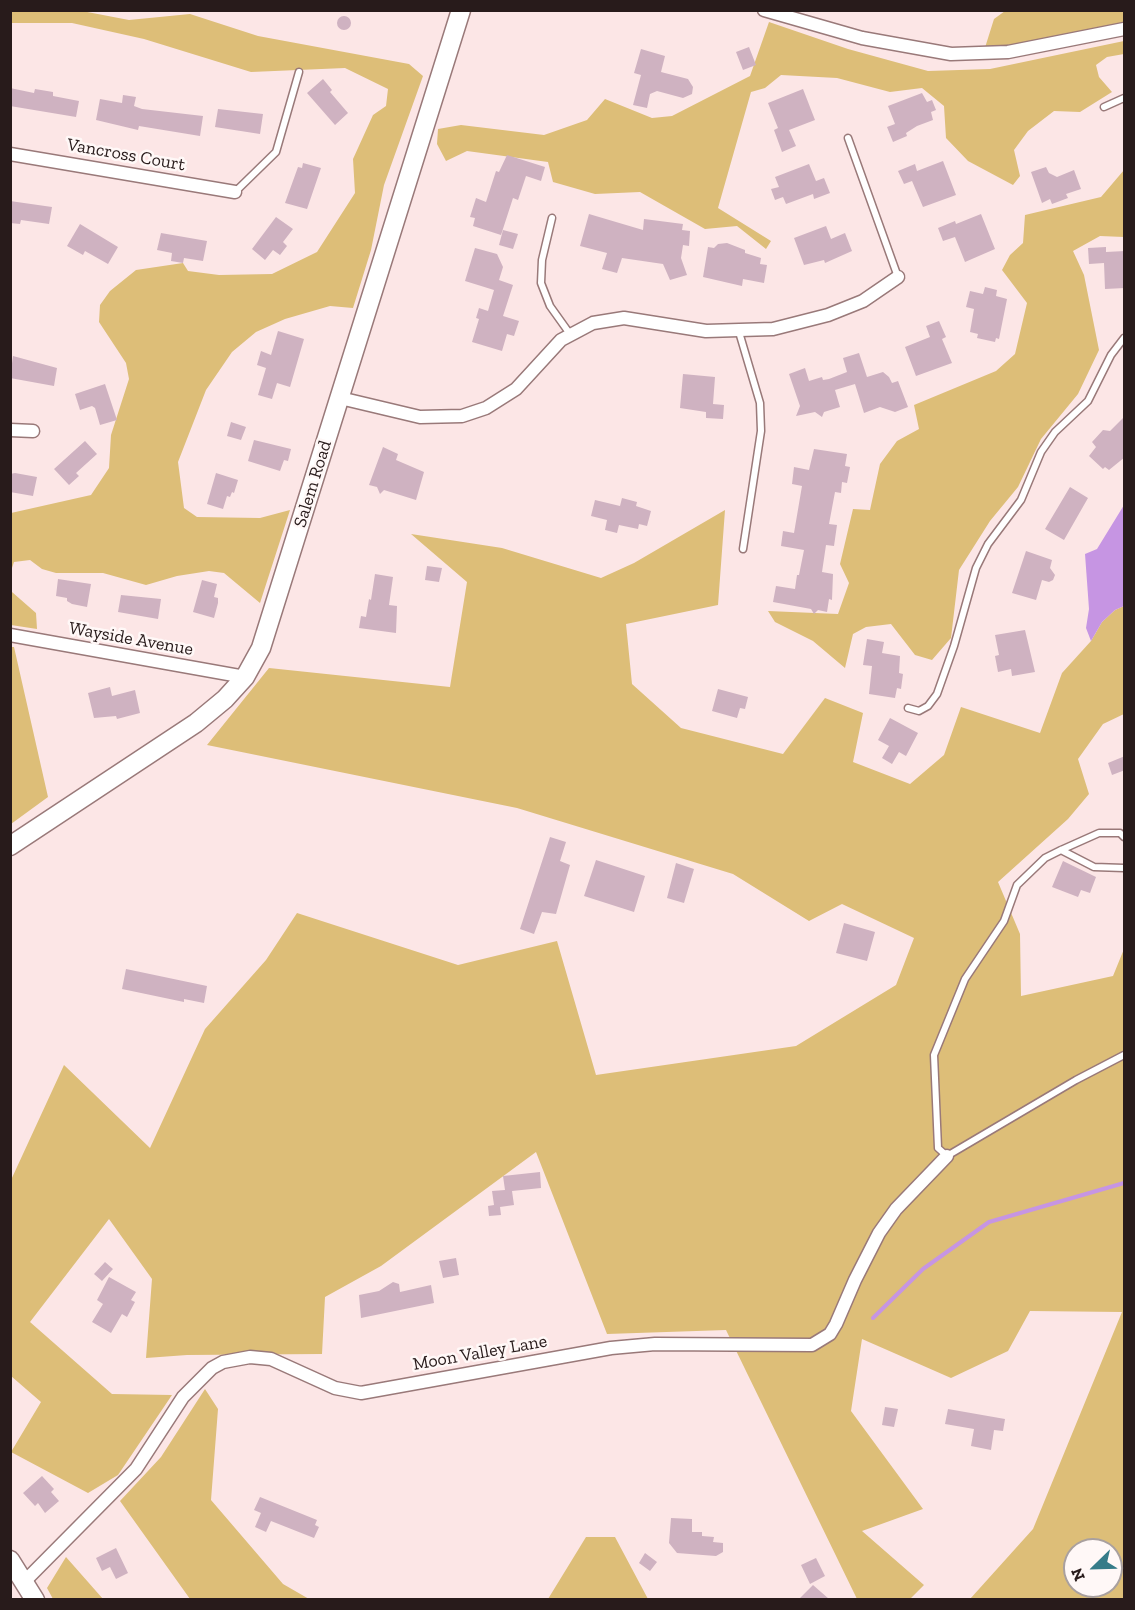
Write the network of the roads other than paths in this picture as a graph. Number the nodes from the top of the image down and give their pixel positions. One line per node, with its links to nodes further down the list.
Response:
1 (461, 10): 15 (street, Salem Road)
2 (764, 10): 3 (street)
3 (1125, 29)
4 (298, 72): 9 (lane)
5 (1125, 98): 6 (lane)
6 (1104, 107)
7 (848, 138): 11 (lane)
8 (10, 154): 9 (street, Vancross Court)
9 (235, 192)
10 (552, 218): 13 (lane)
11 (898, 277): 12 (street)
12 (739, 332): 13 (street); 18 (lane)
13 (570, 334): 15 (street)
14 (1125, 338): 21 (lane)
15 (340, 398): 20 (street, Salem Road)
16 (10, 430): 17 (street)
17 (33, 431)
18 (743, 549)
19 (10, 635): 20 (street, Wayside Avenue)
20 (245, 677): 23 (street, Salem Road)
21 (908, 708)
22 (1125, 837): 24 (lane)
23 (10, 846)
24 (1061, 850): 25 (lane); 27 (lane)
25 (1125, 868)
26 (1125, 1055): 27 (lane)
27 (948, 1156): 29 (street, Moon Valley Lane)
28 (10, 1560): 29 (street)
29 (25, 1581): 30 (street)
30 (35, 1599)

